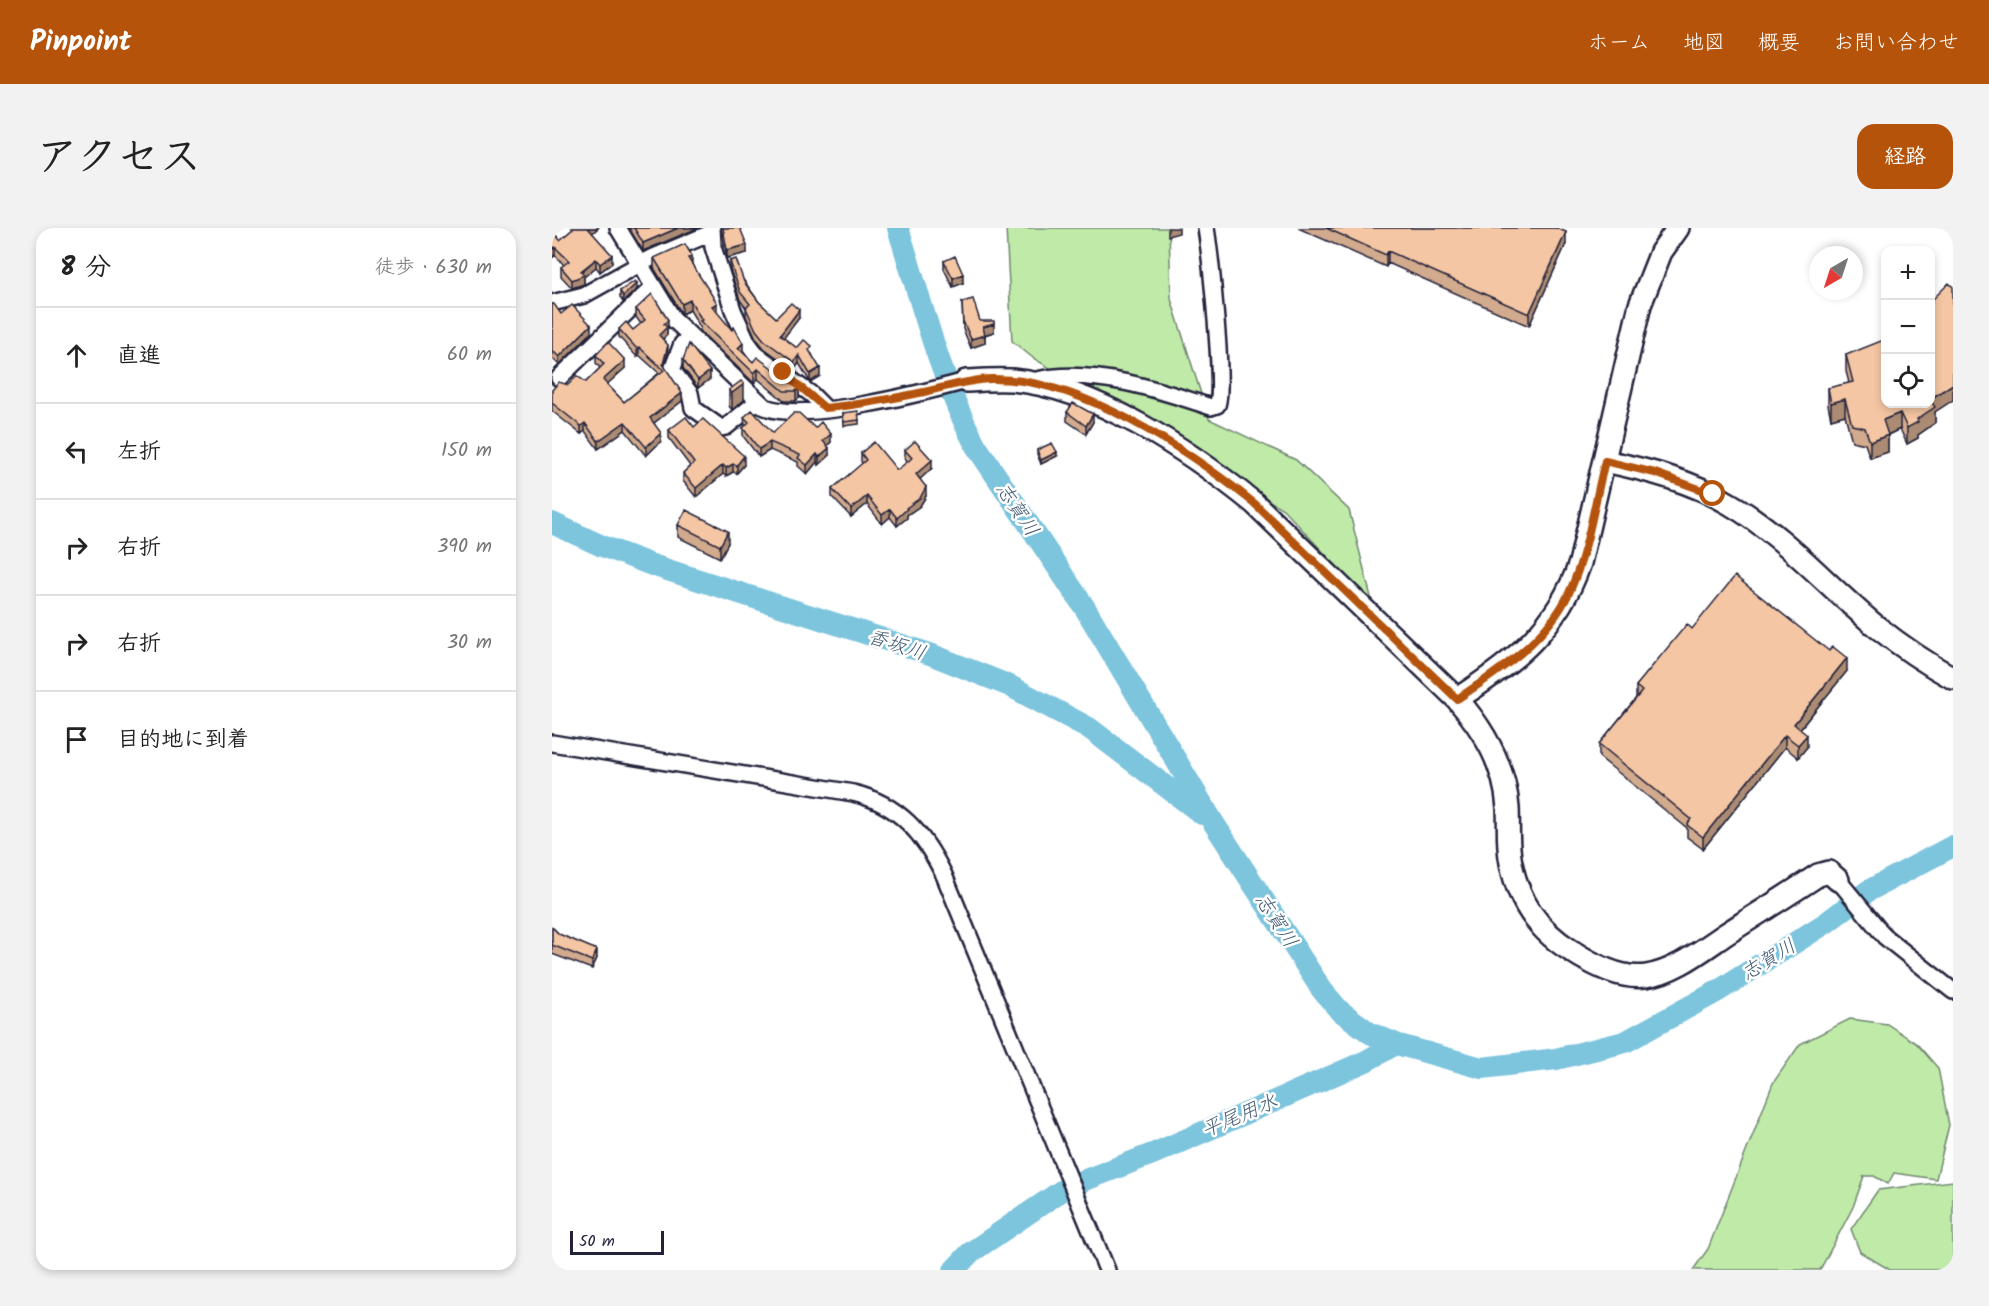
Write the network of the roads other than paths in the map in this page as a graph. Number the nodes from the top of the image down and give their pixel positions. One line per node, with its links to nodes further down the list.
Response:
1 (618, 228): 5 (street)
2 (1206, 228): 11 (street)
3 (1678, 228): 14 (street)
4 (711, 230): 5 (street); 13 (street)
5 (640, 267): 6 (street); 7 (street)
6 (652, 288): 8 (street); 9 (street)
7 (552, 303)
8 (689, 337): 12 (street); 12 (street)
9 (558, 378)
10 (966, 381): 11 (street); 13 (street)
11 (1029, 383): 16 (street)
12 (758, 401): 13 (street)
13 (825, 408)
14 (1605, 461): 15 (street); 16 (street)
15 (1953, 678)
16 (1457, 699): 18 (street)
17 (552, 743): 20 (street)
18 (1838, 880): 19 (street)
19 (1953, 991)
20 (1107, 1270)

